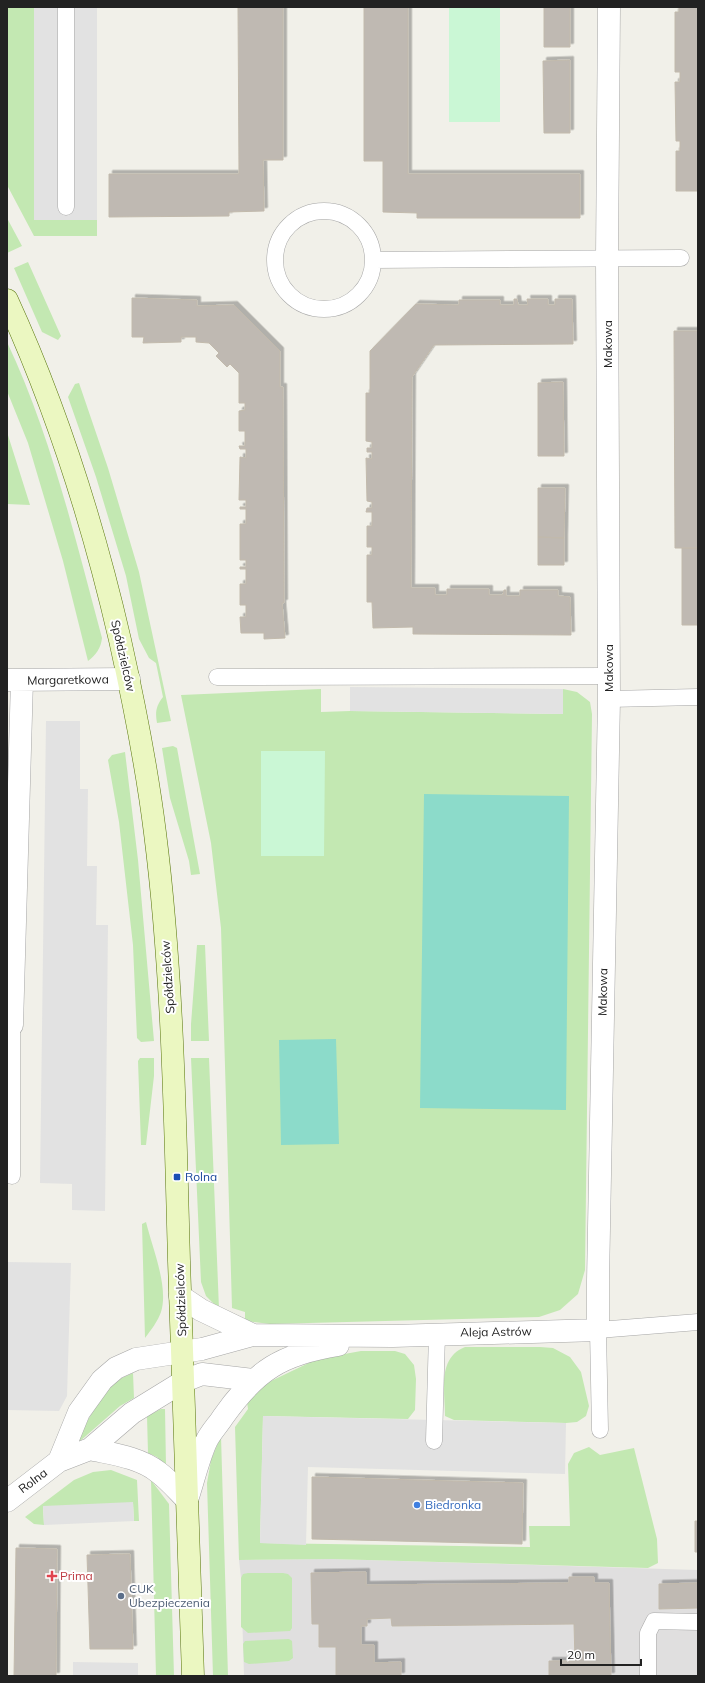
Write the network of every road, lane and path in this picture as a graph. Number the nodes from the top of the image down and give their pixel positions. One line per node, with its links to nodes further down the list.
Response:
1 (66, 7): 3 (lane)
2 (609, 7): 6 (street, Makowa)
3 (66, 207)
4 (681, 258): 6 (lane)
5 (373, 260): 5 (lane); 6 (lane)
6 (607, 260): 8 (street, Makowa)
7 (7, 300): 10 (street, Spółdzielców)
8 (608, 676): 9 (lane); 13 (street, Makowa)
9 (217, 677)
10 (129, 679): 11 (street, Margaretkowa); 16 (street, Spółdzielców)
11 (15, 680): 14 (street)
12 (698, 697): 13 (lane)
13 (609, 699): 18 (street, Makowa)
14 (9, 1025): 15 (lane)
15 (12, 1176)
16 (180, 1296): 20 (street, Aleja Astrów); 22 (street, Spółdzielców)
17 (698, 1322): 18 (lane)
18 (598, 1330): 19 (street, Aleja Astrów); 25 (lane)
19 (436, 1334): 21 (street, Aleja Astrów); 26 (lane)
20 (253, 1335): 21 (street, Aleja Astrów); 22 (street, Aleja Astrów)
21 (393, 1336): 23 (street, Aleja Astrów)
22 (182, 1351): 24 (street, Spółdzielców); 28 (street, Rolna)
23 (253, 1380): 24 (street); 29 (street, Aleja Astrów)
24 (184, 1381): 27 (street, Rolna); 29 (street, Spółdzielców)
25 (600, 1430)
26 (434, 1441)
27 (90, 1449): 28 (street, Rolna); 29 (street)
28 (59, 1461): 30 (street, Rolna)
29 (187, 1500): 32 (street, Spółdzielców)
30 (7, 1501)
31 (698, 1622): 33 (lane)
32 (192, 1676)
33 (648, 1676)

